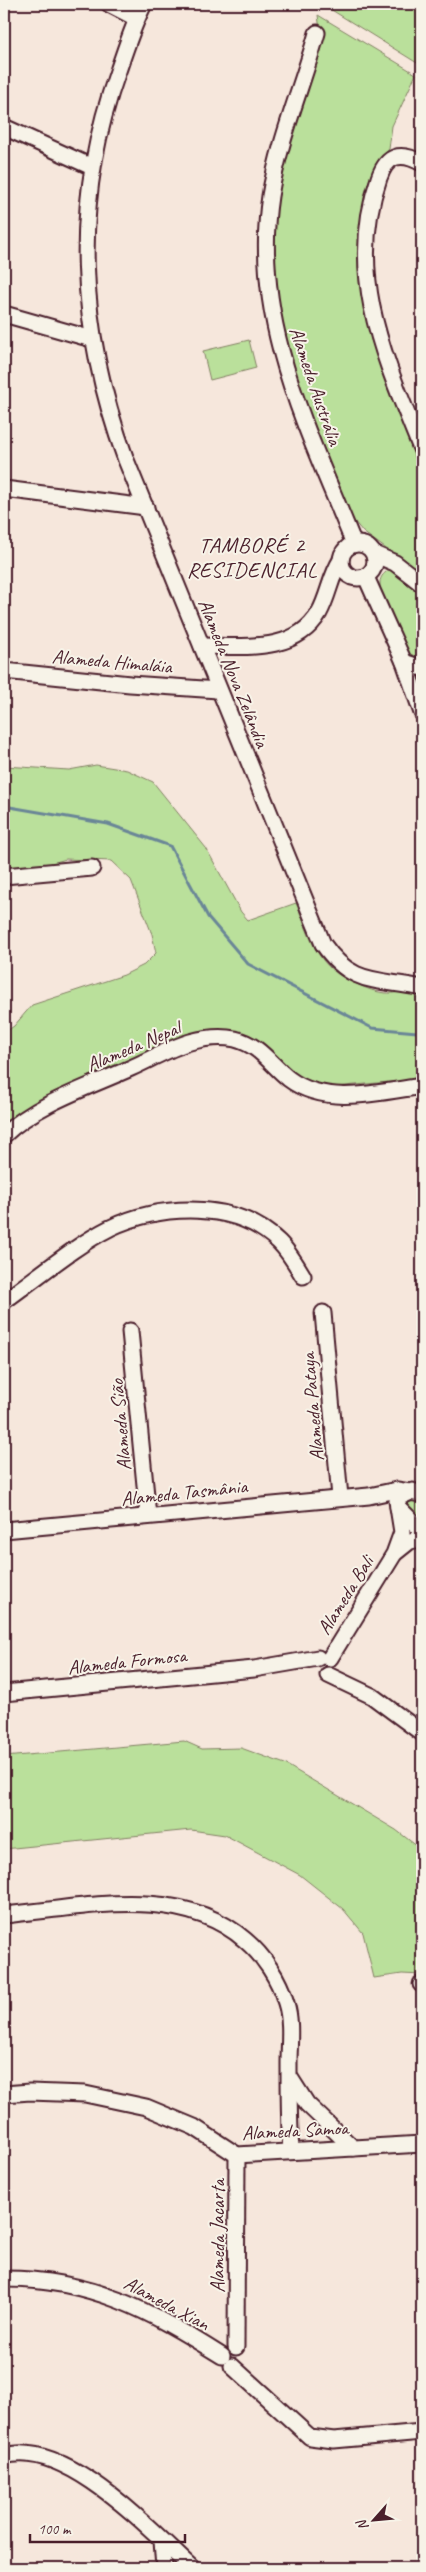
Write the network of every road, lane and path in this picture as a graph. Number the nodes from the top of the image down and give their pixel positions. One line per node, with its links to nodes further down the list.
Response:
1 (109, 4): 3 (street)
2 (144, 4): 3 (street, Alameda Nova Zelândia)
3 (136, 18): 7 (street, Alameda Nova Zelândia)
4 (317, 32): 13 (street, Alameda Austrália)
5 (4, 127): 7 (street)
6 (418, 161): 10 (street)
7 (92, 167): 9 (street, Alameda Nova Zelândia)
8 (4, 314): 9 (street)
9 (92, 340): 12 (street, Alameda Nova Zelândia)
10 (422, 451)
11 (4, 489): 12 (street)
12 (146, 507): 19 (street, Alameda Nova Zelândia)
13 (354, 544): 14 (street); 15 (street)
14 (374, 554): 16 (street); 17 (street)
15 (341, 560): 16 (street); 18 (street)
16 (358, 577): 18 (street); 20 (street)
17 (422, 584)
18 (330, 591): 19 (street)
19 (202, 646): 23 (street, Alameda Nova Zelândia)
20 (404, 662): 21 (street); 24 (street)
21 (422, 668)
22 (4, 671): 23 (street, Alameda Himaláia)
23 (218, 690): 28 (street, Alameda Nova Zelândia)
24 (422, 713)
25 (92, 868): 26 (street)
26 (4, 876)
27 (422, 978): 28 (street, Alameda Nova Zelândia)
28 (402, 983): 29 (street, Alameda Nova Zelândia)
29 (422, 988)
30 (422, 1086): 31 (street, Alameda Nepal)
31 (4, 1135)
32 (303, 1276): 33 (street)
33 (4, 1301)
34 (322, 1313): 38 (street, Alameda Pataya)
35 (130, 1331): 40 (street, Alameda Sião)
36 (418, 1493): 37 (street, Alameda Tasmânia); 39 (street)
37 (369, 1496): 38 (street, Alameda Tasmânia); 39 (street, Alameda Tasmânia)
38 (340, 1498): 40 (street, Alameda Tasmânia)
39 (396, 1505): 42 (street, Alameda Tasmânia); 44 (street)
40 (148, 1516): 41 (street, Alameda Tasmânia)
41 (4, 1530)
42 (422, 1531)
43 (422, 1539): 44 (street)
44 (394, 1554): 45 (street, Alameda Bali)
45 (325, 1665): 46 (street, Alameda Formosa); 47 (street)
46 (4, 1693)
47 (422, 1733)
48 (4, 1916): 49 (street)
49 (289, 2075): 51 (street); 52 (street)
50 (4, 2094): 56 (street, Alameda Samoa)
51 (307, 2104): 52 (street); 54 (street)
52 (289, 2120): 55 (street)
53 (422, 2144): 54 (street, Alameda Samoa)
54 (353, 2148): 55 (street, Alameda Samoa)
55 (291, 2152): 56 (street, Alameda Samoa)
56 (237, 2155): 58 (street, Alameda Jacarta)
57 (4, 2279): 58 (street, Alameda Xian)
58 (227, 2361): 59 (street, Alameda Xian)
59 (422, 2432)
60 (4, 2456): 61 (street)
61 (162, 2541): 62 (street); 63 (street)
62 (164, 2568)
63 (192, 2568)

